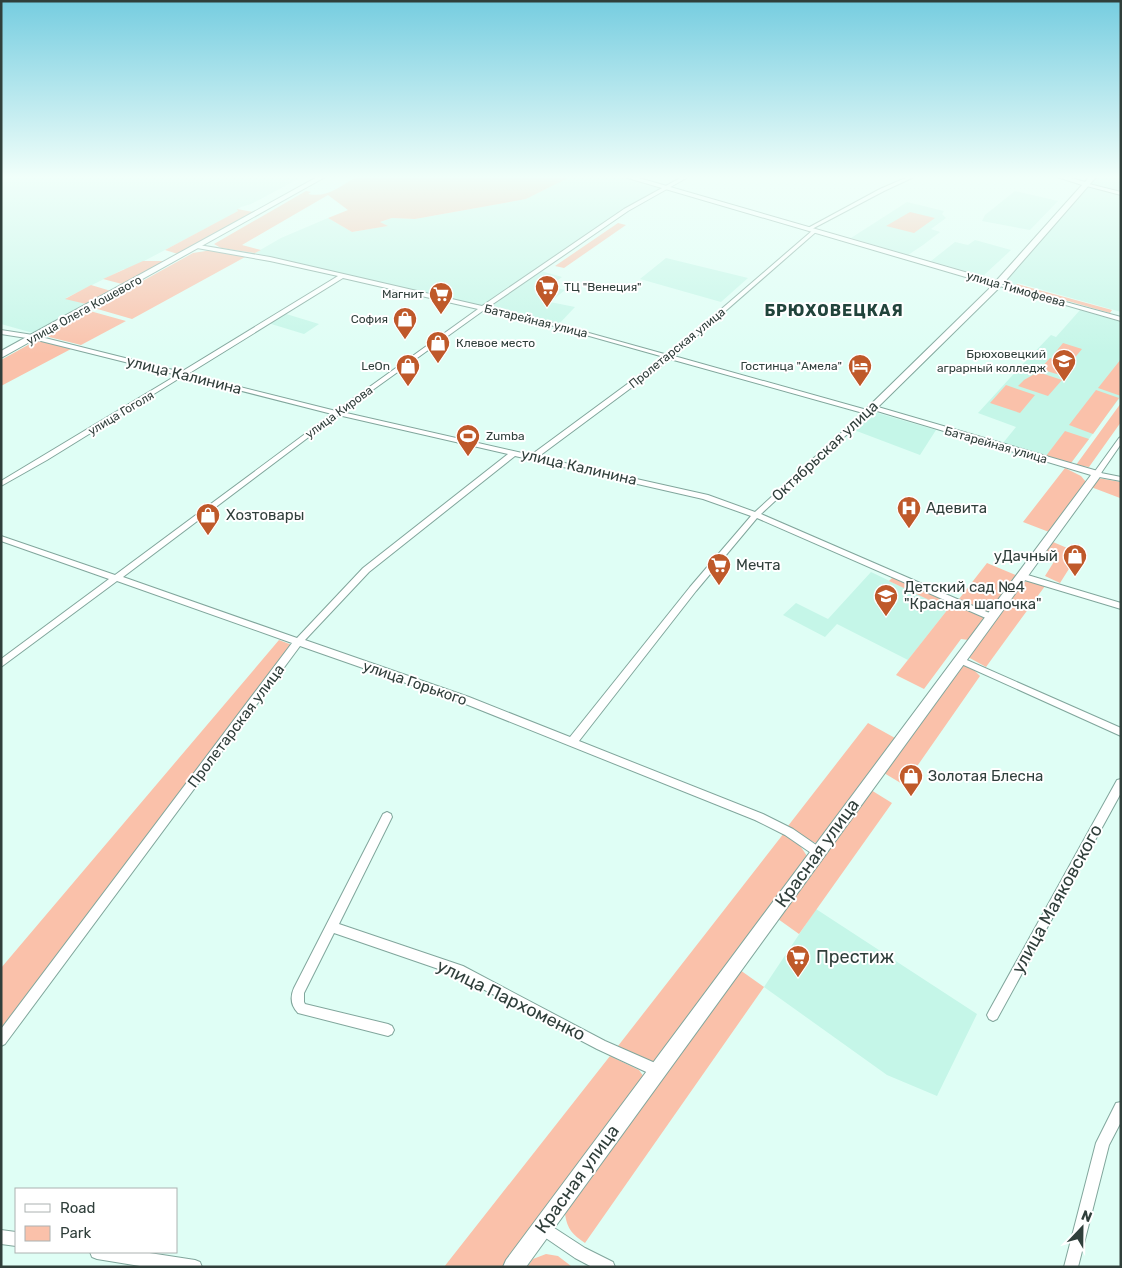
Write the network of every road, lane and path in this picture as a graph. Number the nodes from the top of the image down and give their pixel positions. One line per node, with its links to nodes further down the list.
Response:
1 (218, 235): 6 (street, улица Олега Кошевого)
2 (589, 235): 9 (street, улица Кирова)
3 (805, 235): 14 (street, Пролетарская улица)
4 (829, 235): 8 (street, улица Тимофеева)
5 (1040, 235): 8 (street, Октябрьская улица)
6 (199, 246): 7 (street, Батарейная улица); 12 (street, улица Олега Кошевого)
7 (342, 276): 9 (street, Батарейная улица); 15 (street, улица Гоголя)
8 (998, 284): 10 (street, улица Тимофеева); 16 (street, Октябрьская улица)
9 (483, 308): 14 (street, Батарейная улица); 17 (street, улица Кирова)
10 (1121, 319)
11 (1, 332): 12 (street, улица Калинина)
12 (34, 337): 13 (street, улица Олега Кошевого); 15 (street, улица Калинина)
13 (1, 355)
14 (670, 356): 16 (street, Батарейная улица); 20 (street, Пролетарская улица)
15 (182, 373): 17 (street, улица Калинина); 23 (street, улица Гоголя)
16 (870, 410): 21 (street, Батарейная улица); 24 (street, Октябрьская улица)
17 (337, 414): 19 (street, улица Калинина); 27 (street, улица Кирова)
18 (1121, 439): 21 (street, Красная улица)
19 (514, 453): 20 (street, улица Калинина); 30 (street, Пролетарская улица)
20 (533, 457): 24 (street, улица Калинина)
21 (1097, 474): 22 (street, Батарейная улица); 26 (street, Красная улица)
22 (1121, 479)
23 (1, 484)
24 (756, 515): 29 (street, улица Калинина); 34 (street, Октябрьская улица)
25 (1, 538): 27 (street, улица Горького)
26 (1022, 576): 28 (street); 29 (street, Красная улица)
27 (116, 577): 30 (street, улица Горького); 32 (street, улица Кирова)
28 (1121, 606)
29 (992, 617): 31 (street, Красная улица)
30 (298, 642): 34 (street, улица Горького); 41 (street, Пролетарская улица)
31 (960, 660): 33 (street); 37 (street, Красная улица)
32 (1, 664)
33 (1121, 732)
34 (573, 741): 37 (street, улица Горького)
35 (1121, 783): 39 (street, улица Маяковского)
36 (387, 817): 38 (street)
37 (818, 852): 42 (street, Красная улица)
38 (333, 927): 40 (street); 42 (street, улица Пархоменко)
39 (993, 1015)
40 (388, 1030)
41 (1, 1040)
42 (657, 1071): 44 (street, Красная улица)
43 (1121, 1108): 51 (street)
44 (542, 1227): 49 (street, Красная улица); 50 (street)
45 (1, 1237): 46 (street)
46 (15, 1240)
47 (104, 1253): 48 (street)
48 (196, 1267)
49 (513, 1267)
50 (608, 1267)
51 (1071, 1267)

